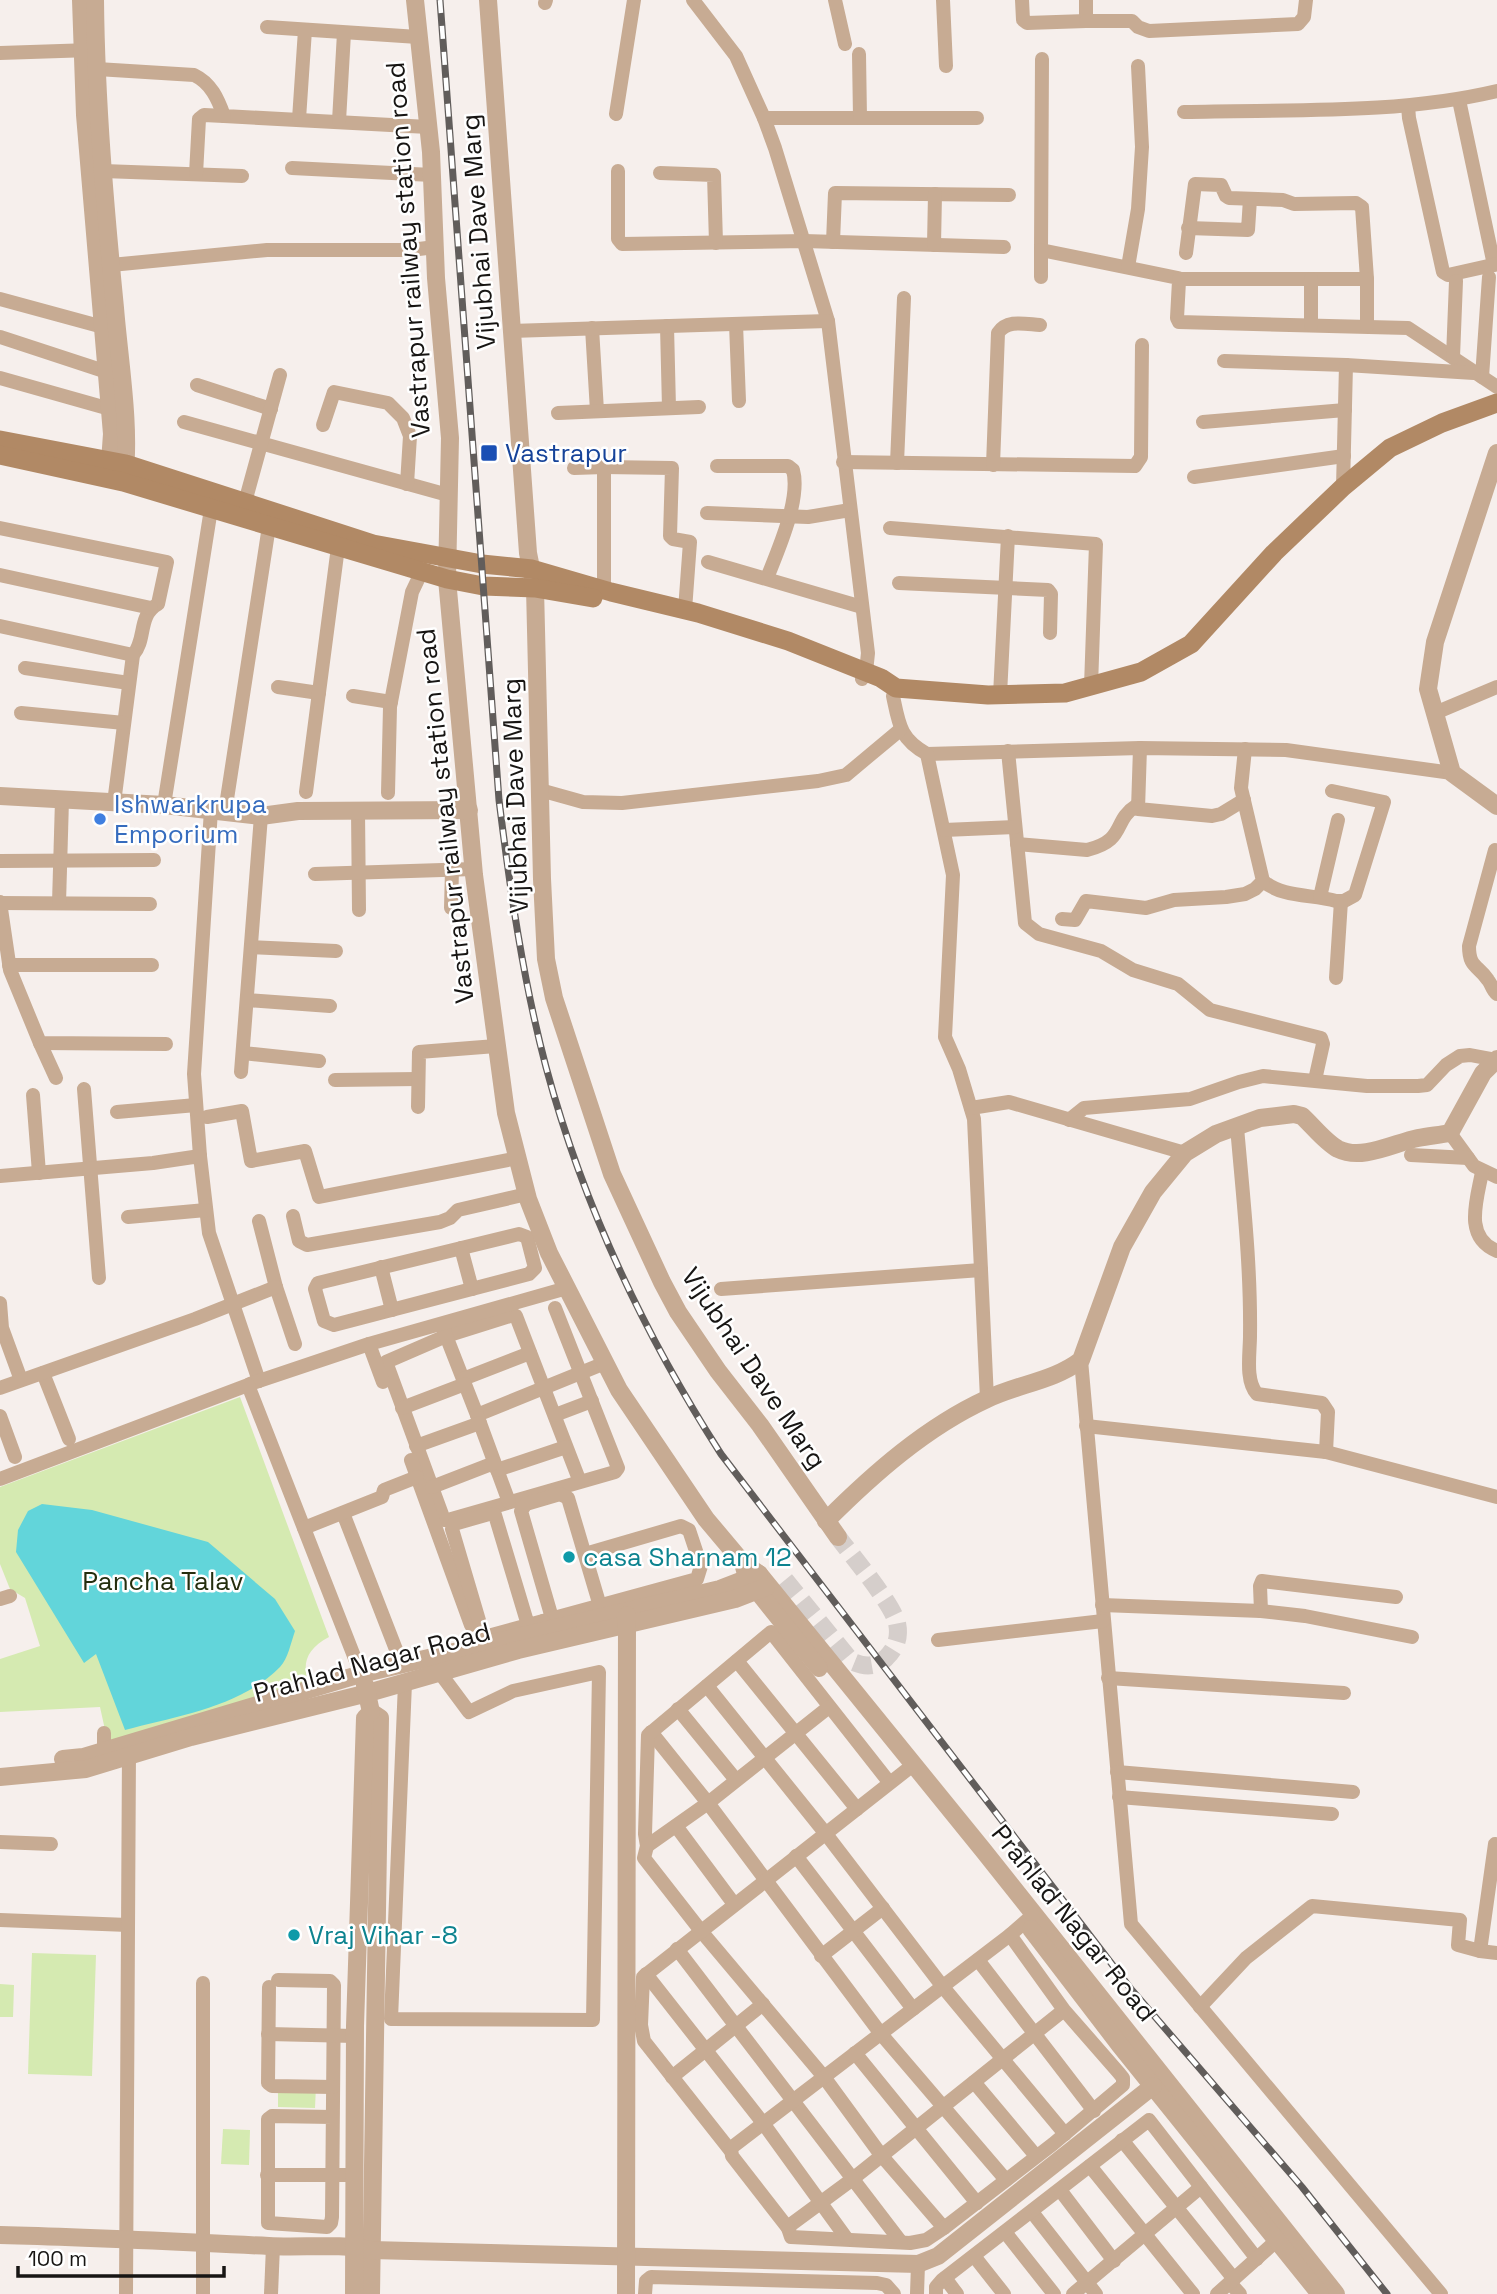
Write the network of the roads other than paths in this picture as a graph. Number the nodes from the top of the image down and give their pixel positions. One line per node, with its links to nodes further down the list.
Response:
1 (81, 0): 18 (street)
2 (95, 0): 18 (street)
3 (415, 0): 16 (street, Vastrapur railway station road)
4 (488, 0): 74 (street, Vijubhai Dave Marg)
5 (634, 0): 29 (street)
6 (693, 0): 31 (street)
7 (835, 0): 17 (street)
8 (943, 0): 22 (street)
9 (1022, 0): 12 (street)
10 (1086, 0): 12 (street)
11 (1306, 0): 12 (street)
12 (1086, 21)
13 (267, 27): 14 (street)
14 (305, 30): 15 (street); 34 (street)
15 (344, 33): 16 (street); 35 (street)
16 (418, 37): 36 (street, Vastrapur railway station road)
17 (845, 44)
18 (89, 50): 19 (street); 24 (street); 72 (street)
19 (0, 53)
20 (859, 54): 32 (street)
21 (1042, 59): 54 (street)
22 (946, 66)
23 (1138, 66): 57 (street)
24 (97, 69): 30 (street); 38 (street)
25 (1497, 91): 26 (street)
26 (1459, 100): 27 (street); 58 (street)
27 (1408, 106): 28 (street); 58 (street)
28 (1184, 112)
29 (616, 114)
30 (224, 116): 34 (street); 41 (street)
31 (764, 118): 32 (street); 48 (street)
32 (860, 118): 33 (street)
33 (977, 118)
34 (299, 119): 35 (street)
35 (339, 121): 36 (street)
36 (428, 127): 42 (street, Vastrapur railway station road)
37 (292, 168): 42 (street)
38 (103, 171): 41 (street); 56 (street)
39 (618, 171): 50 (street)
40 (660, 173): 50 (street)
41 (196, 174): 43 (street)
42 (432, 175): 52 (street, Vastrapur railway station road)
43 (242, 176)
44 (935, 194): 45 (street); 49 (street); 51 (street)
45 (1009, 195)
46 (1250, 199): 47 (street); 47 (street); 62 (street)
47 (1188, 229): 55 (street)
48 (804, 241): 49 (street); 50 (street); 66 (street)
49 (833, 242): 51 (street)
50 (716, 243)
51 (934, 245): 53 (street)
52 (435, 247): 56 (street); 114 (street, Vastrapur railway station road)
53 (1004, 247)
54 (1041, 250): 57 (street); 59 (street)
55 (1186, 253)
56 (111, 265): 110 (street)
57 (1128, 267): 60 (street)
58 (1493, 269): 82 (street)
59 (1041, 277)
60 (1179, 279): 61 (street); 69 (street)
61 (1311, 279): 62 (street); 69 (street)
62 (1367, 279): 71 (street)
63 (1456, 281): 77 (street)
64 (904, 298): 105 (street)
65 (0, 299): 72 (street)
66 (828, 321): 67 (street); 104 (street)
67 (736, 324): 70 (street); 86 (street)
68 (1040, 324): 106 (street)
69 (1311, 325): 71 (street)
70 (667, 326): 73 (street); 90 (street)
71 (1367, 326): 77 (street)
72 (103, 327): 80 (street)
73 (593, 328): 74 (street); 93 (street)
74 (510, 331): 129 (street, Vijubhai Dave Marg)
75 (0, 337): 80 (street)
76 (1142, 345): 106 (street)
77 (1452, 357): 82 (street)
78 (1224, 361): 79 (street)
79 (1346, 365): 82 (street); 92 (street)
80 (107, 372): 91 (street)
81 (280, 375): 89 (street)
82 (1479, 375): 85 (street)
83 (0, 378): 91 (street)
84 (197, 385): 89 (street)
85 (1497, 387)
86 (739, 401)
87 (1497, 403): 113 (main road)
88 (699, 407): 90 (street)
89 (271, 408): 100 (street)
90 (669, 408): 93 (street)
91 (110, 410): 110 (street)
92 (1345, 410): 97 (street); 103 (street)
93 (597, 411): 94 (street)
94 (558, 413)
95 (1497, 415): 150 (main road)
96 (184, 422): 100 (street)
97 (1203, 422)
98 (323, 425): 112 (street)
99 (0, 440): 110 (main road)
100 (261, 444): 112 (street); 115 (street)
101 (1497, 453): 153 (street)
102 (0, 455): 110 (main road)
103 (1344, 456): 111 (street); 113 (street)
104 (843, 462): 105 (street); 117 (street)
105 (897, 463): 106 (street)
106 (993, 465)
107 (717, 466): 119 (street)
108 (604, 467): 109 (street); 134 (street); 137 (street)
109 (574, 468)
110 (117, 471): 115 (main road); 116 (main road)
111 (1194, 477)
112 (407, 484): 114 (street)
113 (1343, 487): 144 (main road)
114 (448, 495): 125 (street, Vastrapur railway station road)
115 (245, 502): 125 (main road)
116 (211, 509): 120 (main road); 169 (street)
117 (849, 510): 119 (street); 135 (street)
118 (707, 513): 119 (street)
119 (788, 517): 130 (street)
120 (269, 526): 124 (main road); 173 (street)
121 (0, 528): 136 (street)
122 (890, 528): 123 (street)
123 (1009, 536): 133 (street); 144 (street)
124 (338, 547): 127 (main road); 147 (street)
125 (447, 557): 129 (main road); 131 (street, Vastrapur railway station road)
126 (708, 562): 130 (street)
127 (422, 571): 131 (main road); 151 (street)
128 (0, 575): 136 (street)
129 (533, 578): 131 (main road); 134 (main road); 142 (main road); 161 (street, Vijubhai Dave Marg)
130 (767, 578): 135 (street)
131 (447, 579): 172 (street, Vastrapur railway station road)
132 (899, 583): 133 (street)
133 (1006, 588): 139 (street); 148 (street)
134 (604, 590): 137 (main road)
135 (862, 607): 142 (street)
136 (151, 608): 140 (street)
137 (685, 610): 142 (main road)
138 (0, 626): 140 (street)
139 (1050, 633)
140 (133, 655): 143 (street)
141 (24, 668): 143 (street)
142 (864, 676): 148 (main road); 150 (main road)
143 (130, 683): 154 (street)
144 (1091, 686): 148 (main road)
145 (278, 687): 147 (street)
146 (1497, 687): 153 (street)
147 (319, 693): 163 (street)
148 (1000, 695)
149 (353, 696): 151 (street)
150 (893, 696): 155 (street)
151 (391, 702): 164 (street)
152 (21, 713): 154 (street)
153 (1435, 713): 160 (street)
154 (124, 723): 168 (street)
155 (900, 730): 159 (street); 161 (street)
156 (1140, 748): 157 (street); 158 (street); 170 (street)
157 (1244, 749): 160 (street); 167 (street)
158 (1008, 751): 159 (street); 177 (street)
159 (928, 754): 178 (street)
160 (1452, 773): 171 (street)
161 (540, 790): 288 (street, Vijubhai Dave Marg)
162 (1332, 791): 190 (street)
163 (306, 792)
164 (388, 793)
165 (0, 796): 166 (street)
166 (62, 800): 168 (street); 183 (street)
167 (1244, 800): 170 (street); 188 (street)
168 (114, 803): 169 (street)
169 (164, 806): 173 (street)
170 (1136, 806): 179 (street)
171 (1497, 806)
172 (469, 810): 174 (street); 184 (street, Vastrapur railway station road)
173 (218, 811): 175 (street); 218 (street)
174 (358, 811): 175 (street); 187 (street)
175 (261, 816): 197 (street)
176 (1338, 820): 189 (street)
177 (1016, 827): 178 (street); 179 (street)
178 (944, 830): 220 (street)
179 (1017, 844): 215 (street)
180 (1495, 850): 202 (street)
181 (154, 860): 183 (street)
182 (0, 861): 183 (street)
183 (60, 861): 192 (street)
184 (474, 869): 185 (street); 207 (street, Vastrapur railway station road)
185 (452, 870): 187 (street); 194 (street)
186 (315, 874): 187 (street)
187 (359, 874): 195 (street)
188 (1263, 881): 189 (street); 196 (street)
189 (1320, 897): 190 (street)
190 (1341, 901): 201 (street)
191 (0, 903): 192 (street); 200 (street)
192 (59, 903): 193 (street)
193 (150, 904)
194 (451, 908)
195 (359, 910)
196 (1062, 919)
197 (251, 947): 198 (street); 203 (street)
198 (336, 951)
199 (152, 965): 200 (street)
200 (7, 969): 205 (street)
201 (1336, 978)
202 (1497, 994)
203 (247, 1000): 204 (street); 208 (street)
204 (330, 1006)
205 (40, 1043): 206 (street); 212 (street)
206 (166, 1044)
207 (496, 1046): 213 (street); 229 (street, Vastrapur railway station road)
208 (243, 1053): 210 (street); 211 (street)
209 (1496, 1060): 215 (street); 225 (street)
210 (319, 1061)
211 (241, 1072)
212 (57, 1078)
213 (418, 1079): 214 (street); 219 (street)
214 (335, 1080)
215 (1315, 1080): 223 (street)
216 (84, 1089): 231 (street)
217 (33, 1095): 233 (street)
218 (196, 1105): 221 (street); 227 (street)
219 (418, 1107)
220 (971, 1108): 223 (street); 244 (street)
221 (117, 1112)
222 (207, 1117): 229 (street)
223 (1069, 1120): 226 (street)
224 (1237, 1127): 225 (street); 226 (street); 278 (street)
225 (1450, 1133): 230 (street)
226 (1185, 1153): 259 (street)
227 (200, 1156): 231 (street); 237 (street)
228 (1411, 1156): 230 (street)
229 (518, 1158): 236 (street, Vastrapur railway station road)
230 (1468, 1158): 232 (street)
231 (90, 1168): 233 (street); 245 (street)
232 (1482, 1172): 235 (street); 242 (street)
233 (39, 1173): 234 (street)
234 (0, 1176)
235 (1497, 1177)
236 (527, 1194): 238 (street); 247 (street, Vastrapur railway station road)
237 (206, 1210): 239 (street); 252 (street)
238 (293, 1216)
239 (128, 1217)
240 (259, 1221): 246 (street)
241 (461, 1248): 243 (street); 248 (street); 248 (street)
242 (1497, 1251)
243 (381, 1267): 254 (street); 254 (street)
244 (981, 1270): 249 (street); 268 (street)
245 (99, 1278)
246 (276, 1287): 252 (street); 256 (street)
247 (567, 1288): 255 (street); 260 (street, Vastrapur railway station road)
248 (472, 1289): 250 (street)
249 (721, 1289)
250 (421, 1302): 254 (street); 255 (street)
251 (0, 1303): 263 (street)
252 (232, 1305): 261 (street); 265 (street)
253 (555, 1308): 262 (street)
254 (391, 1310)
255 (438, 1329): 257 (street); 258 (street); 264 (street); 270 (street)
256 (295, 1344)
257 (369, 1344): 265 (street); 281 (street)
258 (530, 1353): 264 (street); 267 (street)
259 (1080, 1360): 268 (street); 274 (street)
260 (606, 1363): 262 (street); 292 (street, Vastrapur railway station road)
261 (43, 1373): 263 (street); 275 (street)
262 (582, 1374): 267 (street); 269 (street)
263 (21, 1380): 266 (street)
264 (464, 1381): 270 (street); 273 (street)
265 (253, 1383): 282 (street); 289 (street)
266 (0, 1388)
267 (544, 1388): 271 (street); 273 (street)
268 (988, 1398): 288 (street)
269 (592, 1401): 271 (street); 283 (street)
270 (402, 1408): 276 (street)
271 (555, 1415): 277 (street)
272 (0, 1416): 279 (street)
273 (478, 1419): 276 (street); 280 (street)
274 (1086, 1426): 278 (street); 295 (street)
275 (68, 1439)
276 (416, 1446): 284 (street)
277 (566, 1447): 280 (street); 283 (street)
278 (1326, 1452): 285 (street)
279 (15, 1457)
280 (496, 1466): 284 (street); 286 (street)
281 (418, 1477): 287 (street); 303 (street)
282 (0, 1479)
283 (580, 1482): 286 (street)
284 (432, 1487): 286 (street)
285 (1497, 1497)
286 (509, 1502)
287 (343, 1513): 289 (street); 307 (street)
288 (826, 1521): 290 (street)
289 (304, 1528): 306 (street)
290 (838, 1537)
291 (585, 1554): 294 (street); 294 (street); 299 (street)
292 (761, 1579): 297 (street, Prahlad Nagar Road); 320 (street, Prahlad Nagar Road)
293 (1395, 1597): 296 (street)
294 (600, 1605): 299 (street)
295 (1102, 1605): 296 (street); 298 (street)
296 (1261, 1611): 301 (street)
297 (626, 1618): 299 (street); 305 (street, Prahlad Nagar Road); 411 (street)
298 (1103, 1620): 302 (street); 308 (street)
299 (546, 1623): 300 (street); 303 (street)
300 (528, 1625): 300 (street)
301 (1412, 1637)
302 (938, 1640)
303 (479, 1647): 307 (street)
304 (737, 1661): 309 (street); 312 (street); 316 (street)
305 (440, 1673): 307 (street, Prahlad Nagar Road); 307 (street)
306 (361, 1674): 307 (street); 310 (street); 317 (street)
307 (403, 1674): 310 (street, Prahlad Nagar Road)
308 (1108, 1678): 311 (street); 321 (street)
309 (707, 1686): 313 (street); 318 (street)
310 (368, 1693): 314 (street); 317 (street, Prahlad Nagar Road)
311 (1344, 1693)
312 (829, 1707): 316 (street); 324 (street)
313 (678, 1709): 315 (street); 323 (street)
314 (371, 1712): 353 (street); 368 (street)
315 (651, 1732): 327 (street); 335 (street)
316 (796, 1732): 318 (street); 328 (street)
317 (128, 1751): 319 (street); 322 (street, Prahlad Nagar Road); 342 (street)
318 (766, 1756): 323 (street); 331 (street)
319 (0, 1766)
320 (909, 1768): 324 (street); 340 (street, Prahlad Nagar Road)
321 (1117, 1772): 325 (street); 326 (street)
322 (0, 1777)
323 (736, 1780): 327 (street)
324 (889, 1782): 328 (street)
325 (1353, 1792)
326 (1119, 1797): 329 (street); 357 (street)
327 (708, 1803): 330 (street); 337 (street)
328 (856, 1809): 331 (street)
329 (1332, 1814)
330 (676, 1826): 335 (street); 338 (street)
331 (826, 1833): 336 (street); 339 (street)
332 (0, 1842): 333 (street)
333 (51, 1844)
334 (1495, 1844): 347 (street)
335 (647, 1846): 344 (street)
336 (796, 1856): 337 (street); 343 (street)
337 (764, 1880): 338 (street); 349 (street)
338 (734, 1904): 344 (street)
339 (883, 1908): 343 (street); 355 (street)
340 (1030, 1918): 345 (street); 373 (street, Prahlad Nagar Road); 404 (street, Prahlad Nagar Road)
341 (0, 1920): 342 (street)
342 (128, 1925): 405 (street)
343 (853, 1930): 349 (street); 358 (street)
344 (701, 1931): 346 (street); 356 (street)
345 (1010, 1936): 350 (street); 359 (street)
346 (677, 1949): 351 (street); 360 (street)
347 (1480, 1951): 348 (street); 357 (street)
348 (1497, 1952)
349 (821, 1955): 363 (street)
350 (978, 1960): 355 (street); 361 (street)
351 (646, 1974): 366 (street); 370 (street)
352 (203, 1983): 407 (street)
353 (356, 1984): 354 (street); 365 (street)
354 (334, 1985): 362 (street); 364 (street)
355 (943, 1987): 358 (street); 369 (street)
356 (763, 2004): 360 (street); 371 (street)
357 (1200, 2007): 438 (street)
358 (913, 2009): 363 (street)
359 (1064, 2010): 361 (street); 378 (street)
360 (737, 2025): 366 (street); 376 (street)
361 (1035, 2033): 369 (street); 378 (street)
362 (268, 2034): 364 (street); 374 (street)
363 (881, 2034): 367 (street); 377 (street)
364 (334, 2036): 365 (street); 374 (street)
365 (355, 2044): 368 (street); 375 (street)
366 (706, 2050): 370 (street); 380 (street)
367 (855, 2053): 371 (street); 381 (street)
368 (375, 2054): 410 (street)
369 (1002, 2059): 372 (street); 382 (street)
370 (672, 2077): 384 (street)
371 (824, 2077): 376 (street); 385 (street)
372 (974, 2082): 377 (street); 386 (street)
373 (1153, 2086): 404 (street, Prahlad Nagar Road); 415 (street)
374 (333, 2093): 375 (street); 379 (street)
375 (355, 2099): 390 (street)
376 (793, 2100): 380 (street); 391 (street)
377 (944, 2106): 381 (street); 392 (street)
378 (1094, 2111): 382 (street)
379 (332, 2117): 388 (street); 389 (street)
380 (762, 2123): 384 (street); 395 (street)
381 (915, 2128): 385 (street); 396 (street)
382 (1065, 2134): 386 (street)
383 (1122, 2140): 387 (street); 393 (street); 397 (street)
384 (730, 2150): 399 (street)
385 (881, 2155): 391 (street); 400 (street)
386 (1037, 2157): 392 (street)
387 (1090, 2166): 394 (street); 403 (street)
388 (267, 2175): 389 (street); 389 (street)
389 (332, 2175): 390 (street)
390 (354, 2175): 410 (street)
391 (853, 2178): 395 (street); 408 (street)
392 (1006, 2179): 396 (street)
393 (1201, 2187): 397 (street); 413 (street)
394 (1059, 2190): 398 (street); 414 (street)
395 (822, 2202): 399 (street); 406 (street)
396 (976, 2203): 400 (street)
397 (1177, 2207): 403 (street); 417 (street)
398 (1032, 2212): 401 (street); 418 (street)
399 (788, 2228): 406 (street)
400 (944, 2228): 408 (street)
401 (1005, 2232): 412 (street); 431 (street)
402 (0, 2235): 405 (street)
403 (1145, 2235): 414 (street); 433 (street)
404 (1282, 2236): 413 (street); 436 (street, Prahlad Nagar Road); 437 (street, Prahlad Nagar Road)
405 (126, 2238): 407 (street); 419 (street)
406 (847, 2239): 408 (street)
407 (204, 2242): 409 (street); 420 (street)
408 (901, 2242)
409 (273, 2246): 410 (street); 421 (street)
410 (363, 2248): 411 (street); 422 (street); 423 (street)
411 (627, 2255): 415 (street); 424 (street)
412 (974, 2256): 416 (street); 430 (street)
413 (1257, 2259): 417 (street)
414 (1114, 2261): 418 (street)
415 (918, 2264): 427 (street)
416 (945, 2278): 428 (street); 429 (street)
417 (1232, 2281): 434 (street); 435 (street)
418 (1092, 2288): 432 (street)
419 (126, 2294)
420 (203, 2294)
421 (271, 2294)
422 (354, 2294)
423 (371, 2294)
424 (626, 2294)
425 (645, 2294): 426 (street)
426 (894, 2294)
427 (918, 2294)
428 (936, 2294)
429 (957, 2294)
430 (1004, 2294)
431 (1054, 2294)
432 (1073, 2294)
433 (1193, 2294)
434 (1217, 2294)
435 (1240, 2294)
436 (1320, 2294)
437 (1336, 2294)
438 (1441, 2294)

